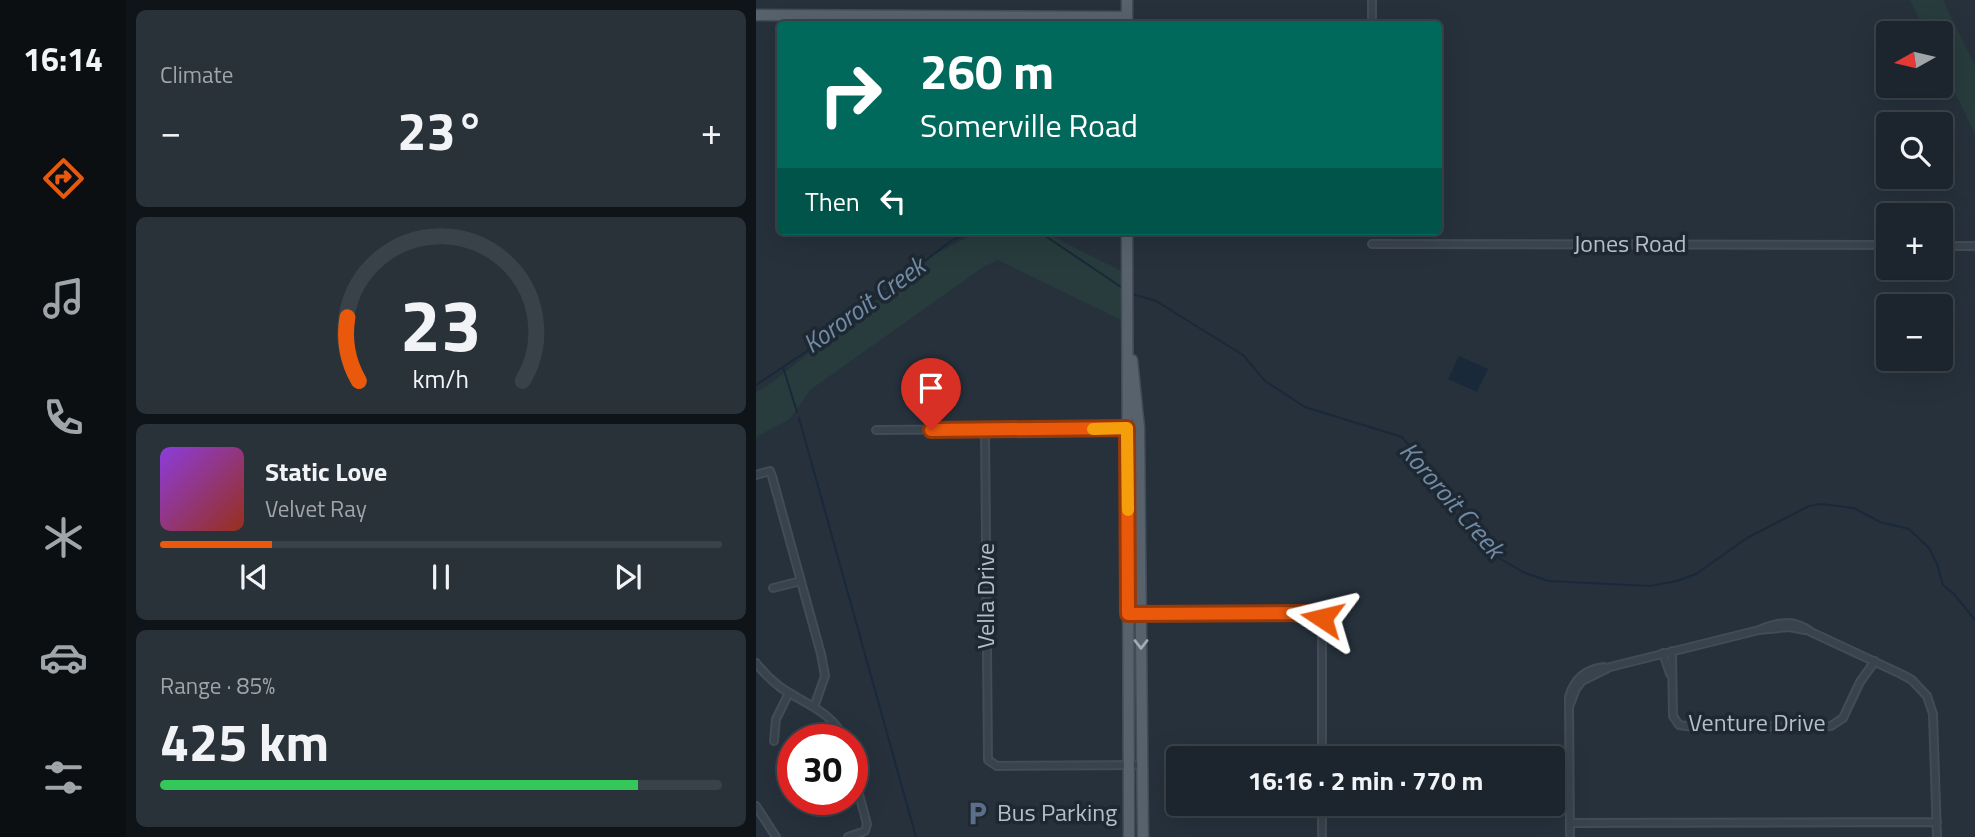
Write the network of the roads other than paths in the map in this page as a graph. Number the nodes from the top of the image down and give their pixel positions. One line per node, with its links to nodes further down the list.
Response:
1 (1127, 0): 4 (main road)
2 (1372, 0): 5 (street)
3 (756, 15): 4 (main road)
4 (1127, 21)
5 (1372, 21)
6 (1127, 235): 11 (main road)
7 (1372, 244): 8 (street, Jones Road)
8 (1876, 245)
9 (1953, 246): 10 (street)
10 (1975, 246)
11 (1127, 332): 12 (main road); 13 (main road)
12 (1127, 428): 13 (street); 15 (street); 20 (main road)
13 (1139, 428): 19 (main road)
14 (876, 430): 15 (street)
15 (985, 430): 31 (street, Vella Drive)
16 (756, 475): 17 (street)
17 (801, 581): 18 (street); 27 (street)
18 (773, 588)
19 (1141, 613): 20 (street); 30 (street); 32 (main road, one-way to 32)
20 (1128, 614): 31 (main road)
21 (1672, 651): 22 (street); 23 (street); 25 (street, Venture Drive)
22 (1663, 653): 25 (street, Venture Drive); 36 (street)
23 (1871, 659): 25 (street, Venture Drive); 37 (street)
24 (756, 663): 26 (street)
25 (1671, 676)
26 (789, 693): 27 (street); 29 (street)
27 (814, 707): 28 (street)
28 (835, 724)
29 (774, 741)
30 (1322, 746)
31 (1129, 765): 32 (street, Vella Drive); 40 (main road)
32 (1142, 765): 41 (main road)
33 (756, 806): 38 (street)
34 (865, 815): 39 (street)
35 (1322, 816): 42 (street)
36 (1570, 822): 37 (street); 43 (street)
37 (1937, 822): 44 (street)
38 (775, 837)
39 (848, 837)
40 (1129, 837)
41 (1143, 837)
42 (1322, 837)
43 (1570, 837)
44 (1937, 837)

